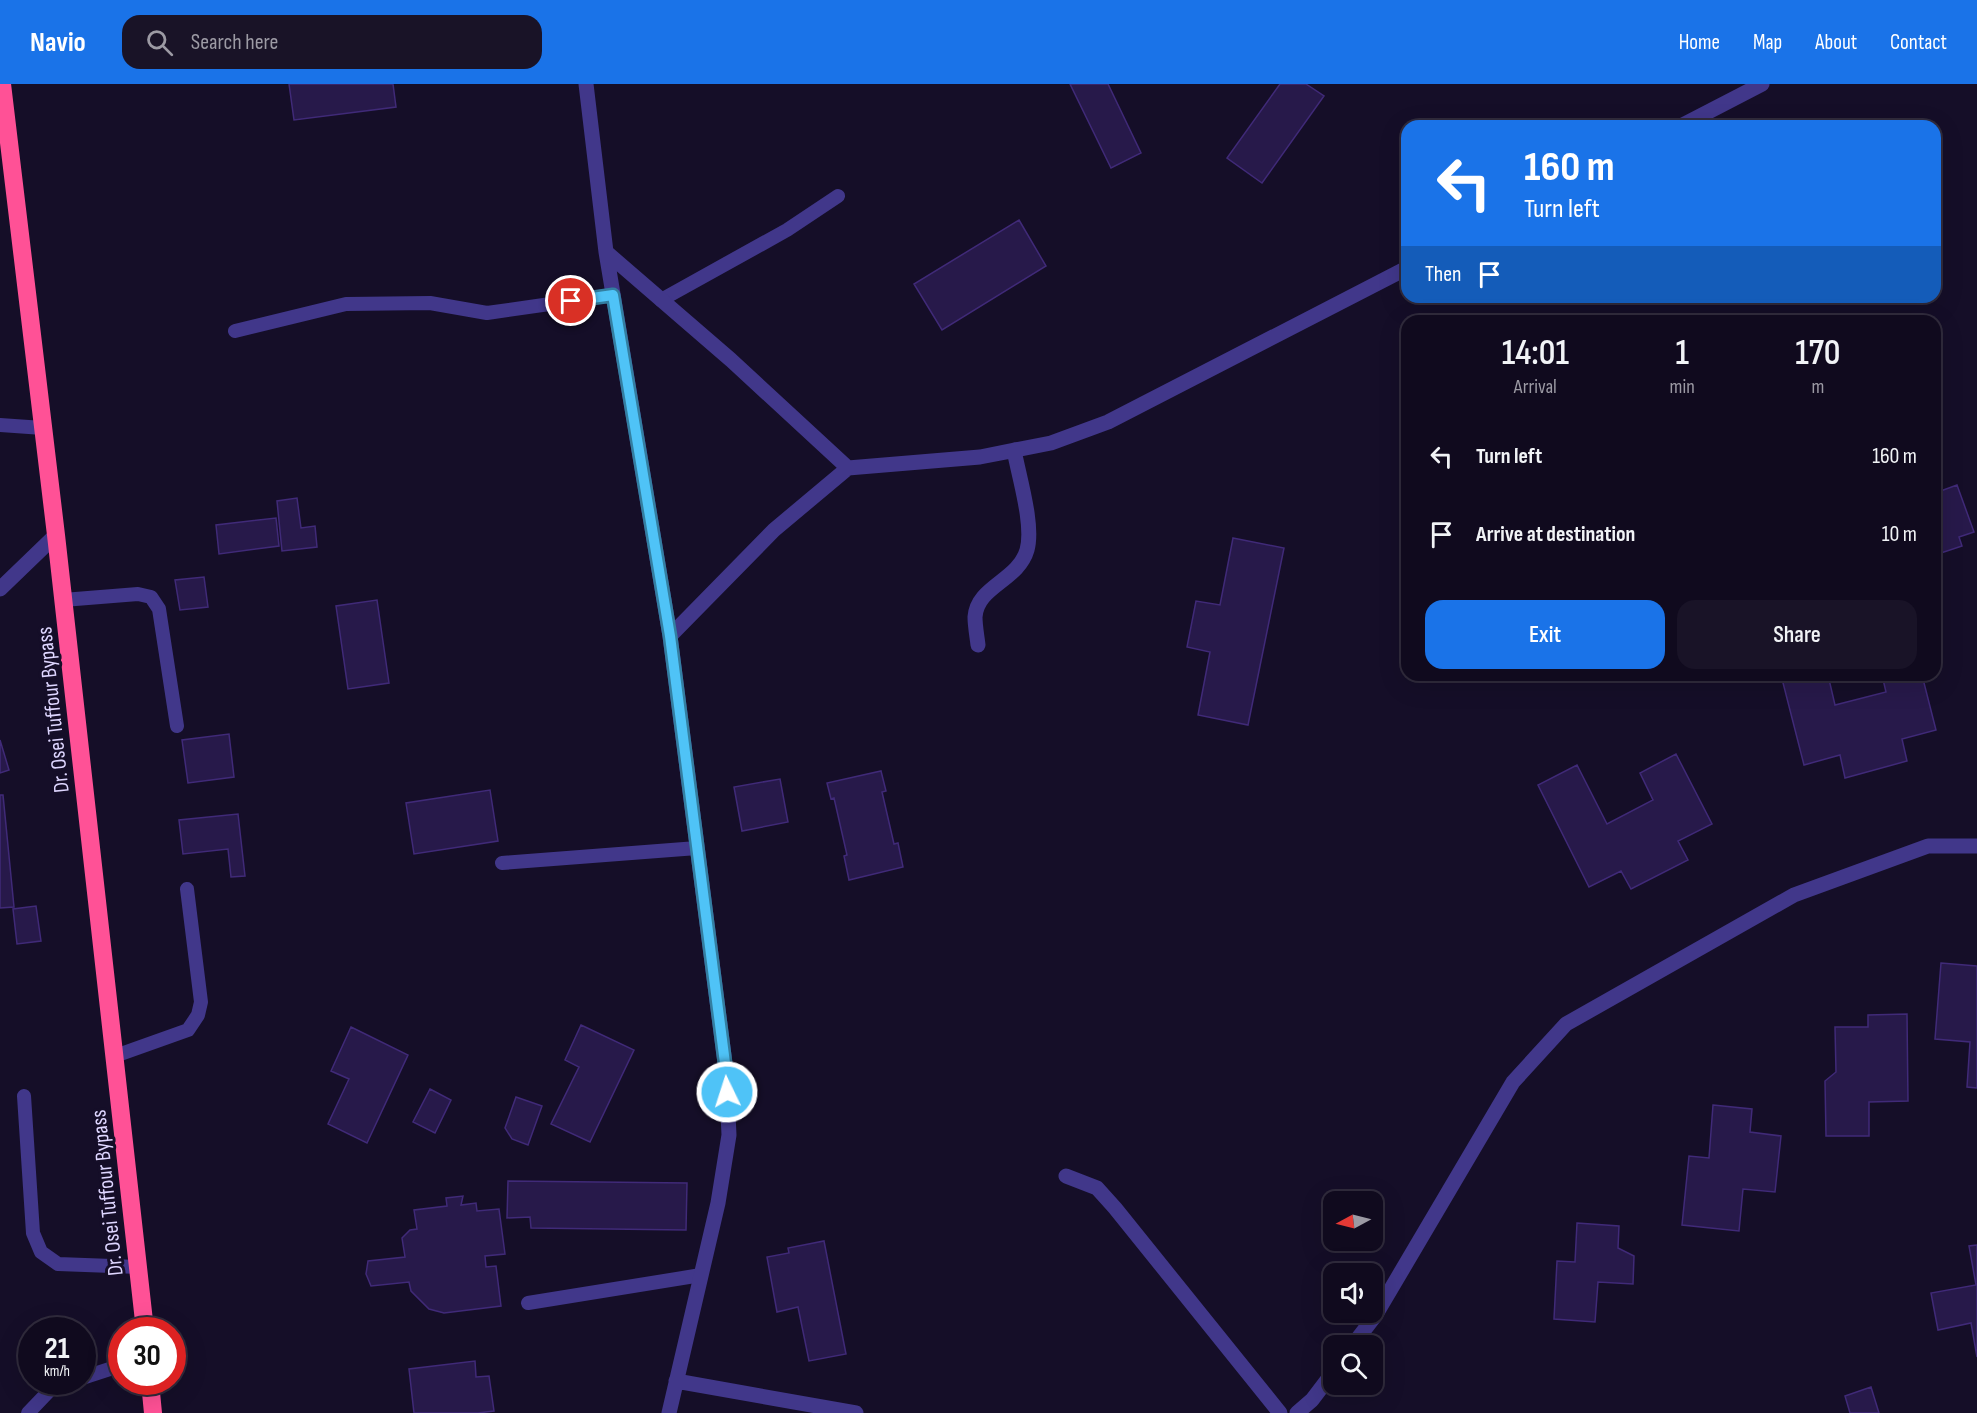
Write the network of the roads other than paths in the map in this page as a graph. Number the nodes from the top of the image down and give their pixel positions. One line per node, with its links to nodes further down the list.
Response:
1 (2, 84): 12 (highway, Dr. Osei Tuffour Bypass)
2 (586, 84): 6 (street)
3 (1762, 84): 4 (street)
4 (1693, 120)
5 (838, 196): 9 (lane)
6 (606, 252): 8 (street); 9 (street)
7 (1401, 271): 13 (street)
8 (613, 295): 10 (lane); 18 (street)
9 (661, 300): 14 (street)
10 (235, 331)
11 (0, 425): 12 (lane)
12 (43, 428): 15 (highway, Dr. Osei Tuffour Bypass)
13 (1014, 450): 14 (street); 19 (street)
14 (848, 468): 18 (street)
15 (56, 535): 16 (street); 17 (highway, Dr. Osei Tuffour Bypass)
16 (0, 589)
17 (63, 600): 20 (lane); 25 (highway, Dr. Osei Tuffour Bypass)
18 (670, 636): 22 (street)
19 (978, 645)
20 (177, 726)
21 (1977, 846): 32 (street)
22 (697, 848): 23 (lane); 29 (street)
23 (502, 863)
24 (187, 889): 25 (lane)
25 (115, 1056): 28 (highway, Dr. Osei Tuffour Bypass)
26 (24, 1096): 28 (lane)
27 (1066, 1176): 41 (street)
28 (139, 1267): 31 (highway, Dr. Osei Tuffour Bypass)
29 (701, 1275): 30 (lane); 33 (street)
30 (528, 1303)
31 (144, 1317)
32 (1361, 1335)
33 (676, 1382): 39 (street); 40 (street)
34 (1323, 1386): 42 (street)
35 (45, 1395): 37 (lane)
36 (151, 1395): 38 (highway)
37 (28, 1413)
38 (153, 1413)
39 (669, 1413)
40 (856, 1413)
41 (1280, 1413)
42 (1297, 1413)

